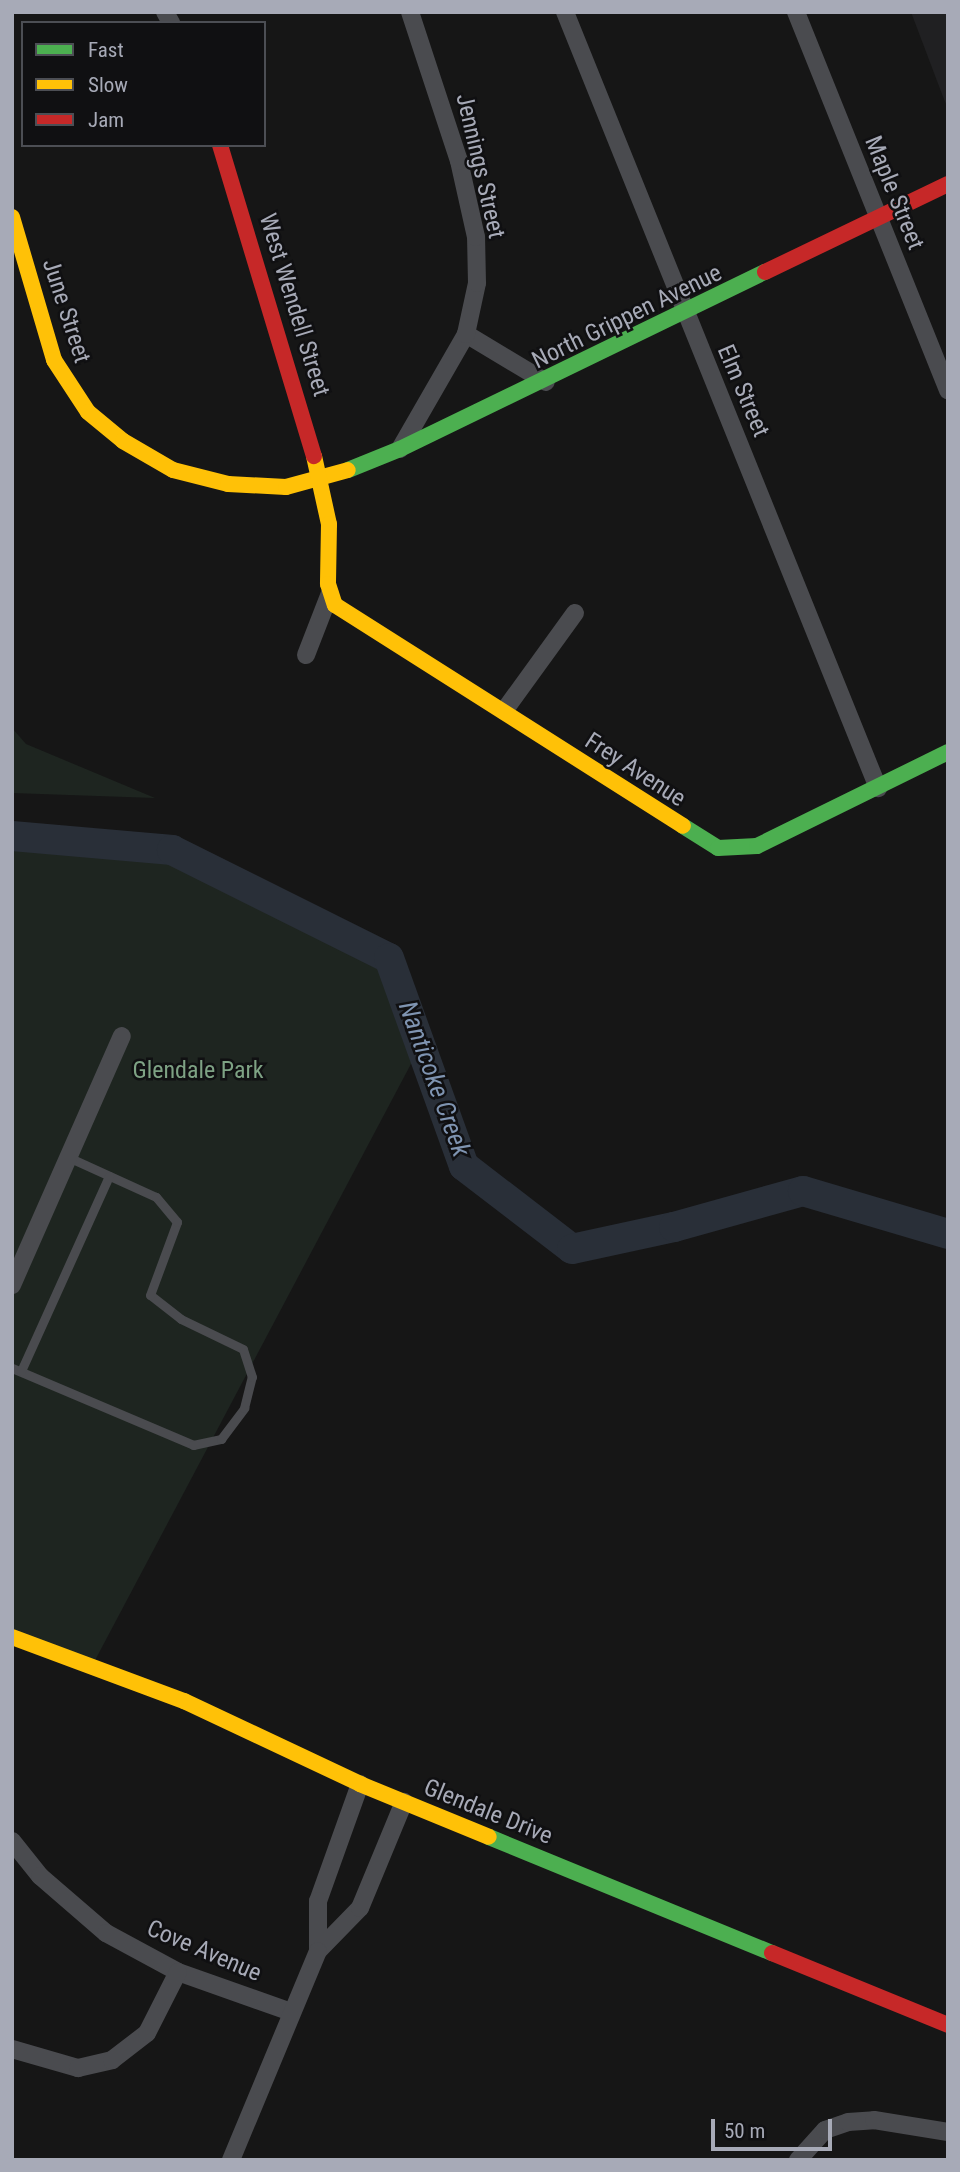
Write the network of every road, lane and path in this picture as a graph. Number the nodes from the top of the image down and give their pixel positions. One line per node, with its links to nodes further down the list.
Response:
1 (410, 12): 9 (street, Jennings Street)
2 (565, 12): 8 (street, Elm Street)
3 (796, 12): 7 (street, Maple Street)
4 (221, 147): 13 (street, West Wendell Street)
5 (948, 184): 7 (street, North Grippen Avenue)
6 (12, 217): 13 (street, June Street)
7 (878, 218): 8 (street, North Grippen Avenue); 11 (street, Maple Street)
8 (684, 314): 10 (street, North Grippen Avenue); 19 (street, Elm Street)
9 (466, 334): 10 (street); 12 (street, Jennings Street)
10 (546, 382): 12 (street, North Grippen Avenue)
11 (948, 391)
12 (400, 450): 13 (street, North Grippen Avenue)
13 (321, 480): 14 (street, West Wendell Street)
14 (329, 588): 16 (street); 17 (street, Frey Avenue)
15 (575, 613): 17 (street)
16 (306, 654)
17 (504, 711): 19 (street, Frey Avenue)
18 (948, 752): 19 (street, Frey Avenue)
19 (878, 788)
20 (122, 1036): 21 (street)
21 (68, 1157): 22 (lane); 23 (street)
22 (109, 1176): 24 (lane); 24 (lane)
23 (12, 1285)
24 (17, 1369)
25 (12, 1637): 26 (street, Glendale Drive)
26 (360, 1783): 27 (street, Glendale Drive); 29 (street)
27 (404, 1802): 29 (street); 32 (street, Glendale Drive)
28 (12, 1841): 30 (street, Cove Avenue)
29 (318, 1951): 31 (street)
30 (178, 1972): 31 (street, Cove Avenue); 33 (street)
31 (291, 2012): 35 (street)
32 (948, 2025)
33 (12, 2049)
34 (948, 2133): 36 (street)
35 (231, 2160)
36 (798, 2160)

